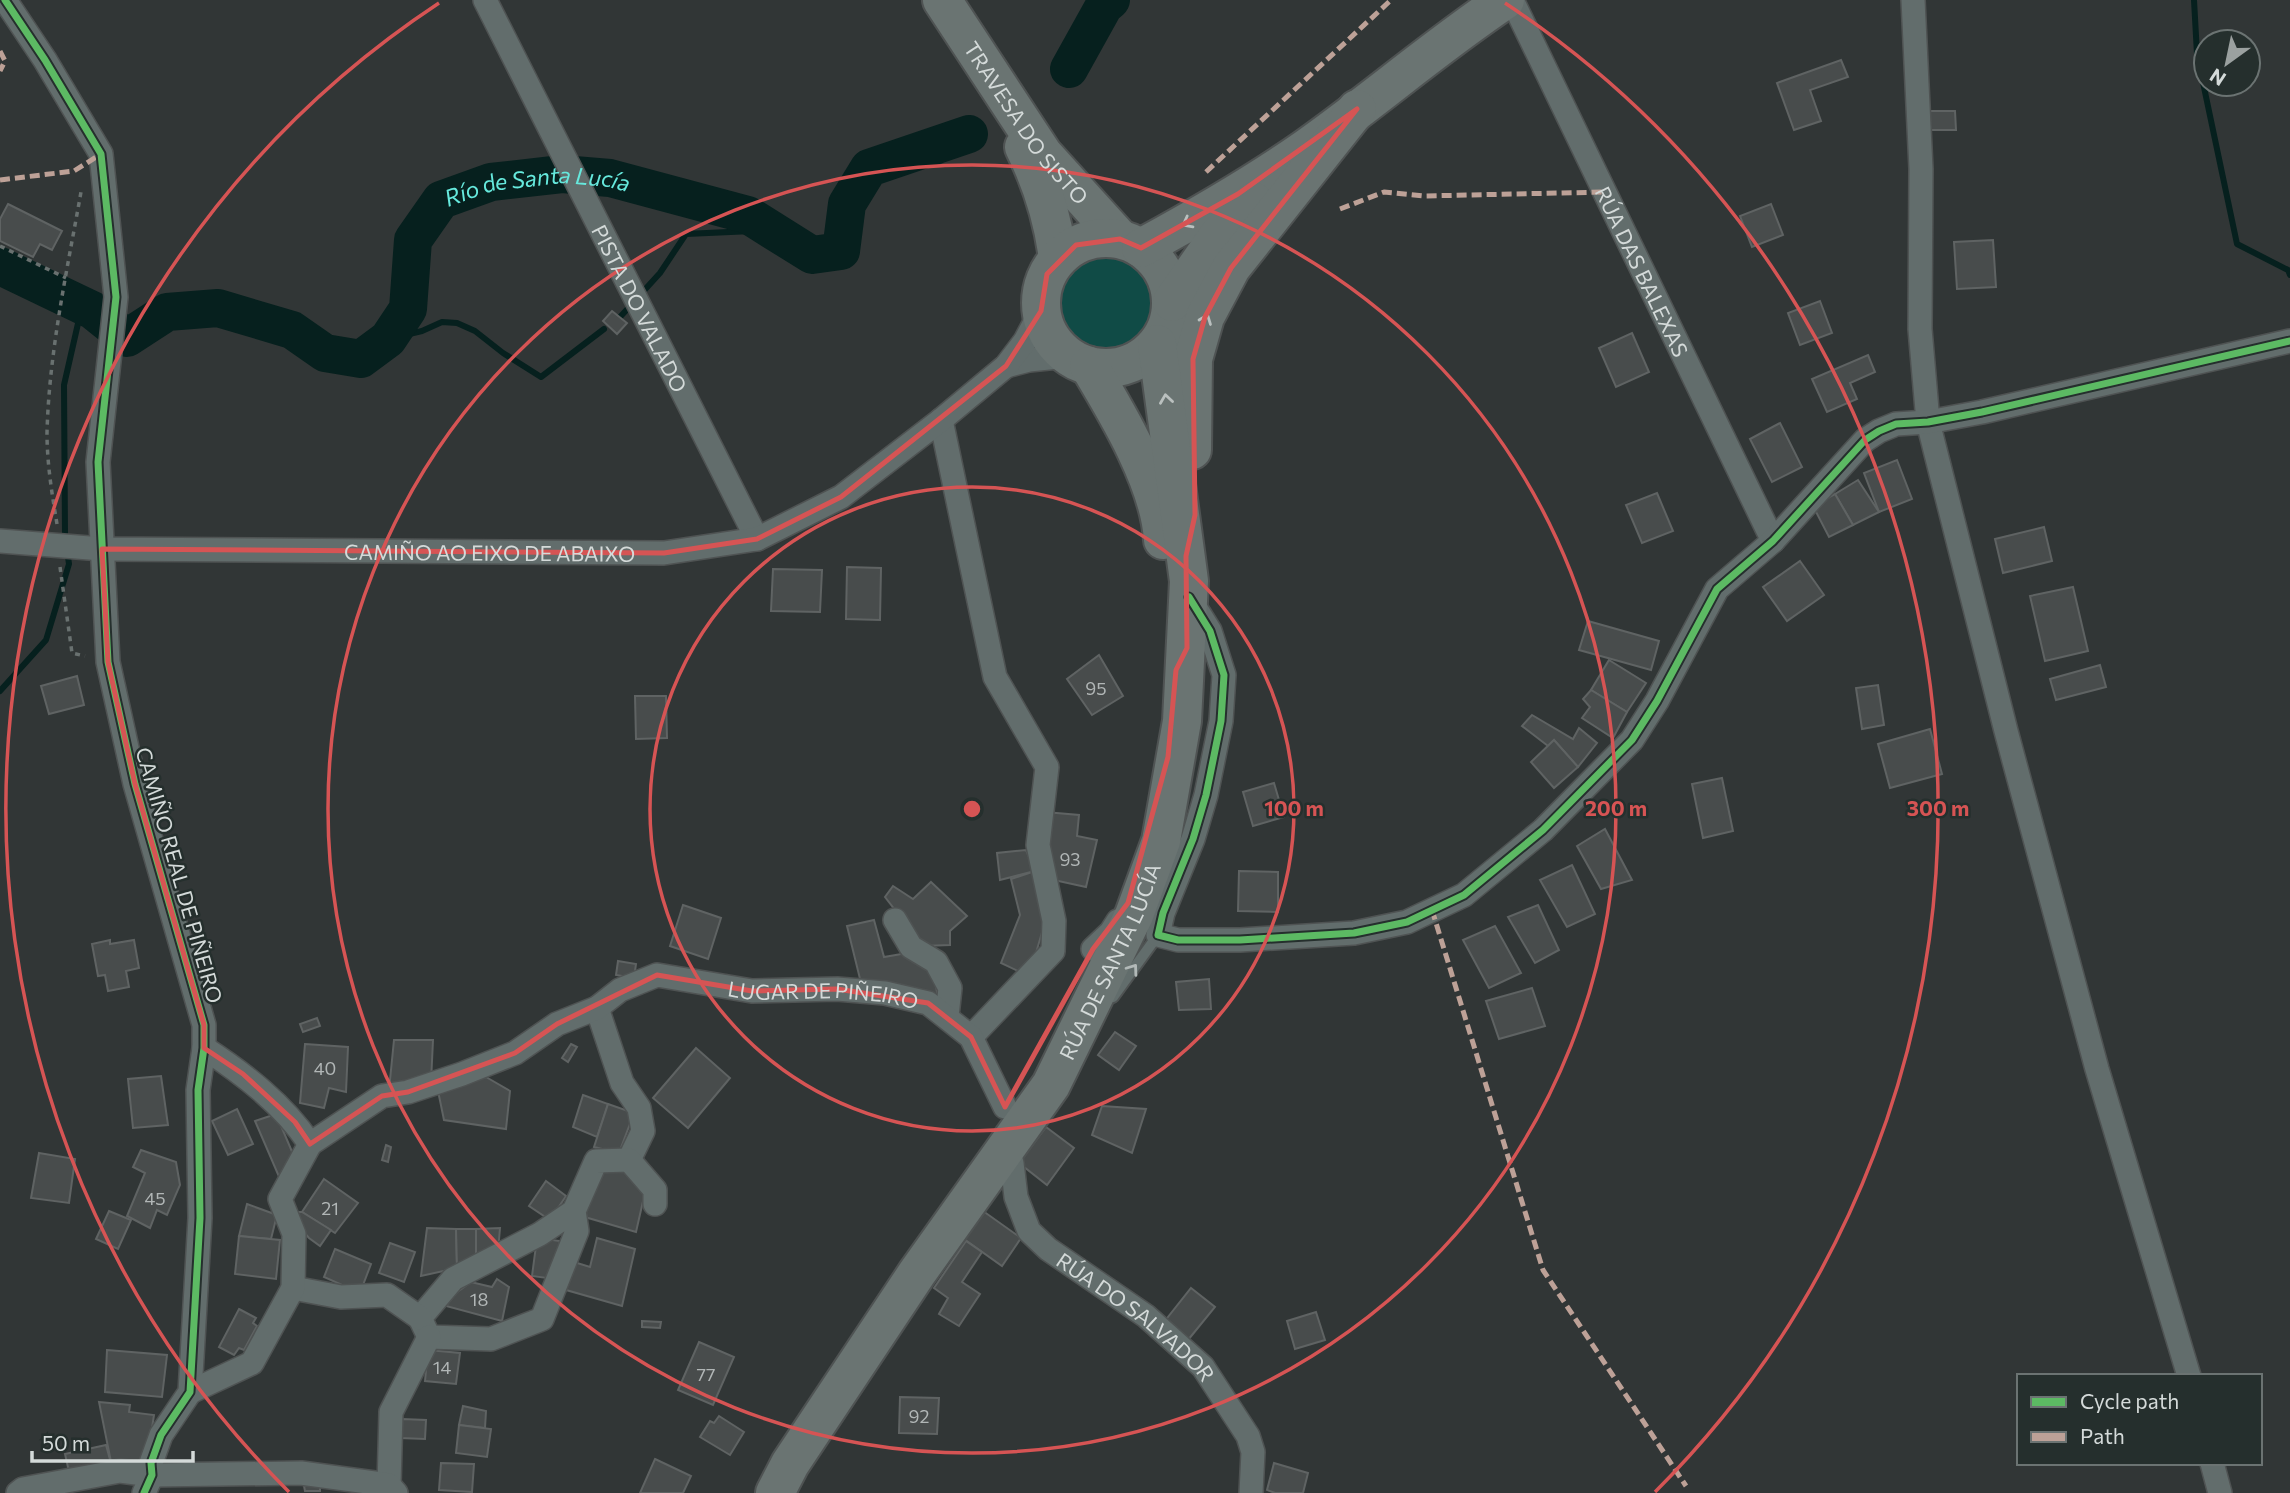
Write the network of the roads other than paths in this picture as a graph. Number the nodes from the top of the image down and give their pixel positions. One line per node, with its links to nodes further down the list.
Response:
1 (5, 0): 24 (street, CAMIÑO REAL DE PIÑEIRO)
2 (485, 0): 20 (street, PISTA DO VALADO)
3 (928, 0): 11 (highway, TRAVESA DO SISTO)
4 (942, 0): 10 (highway, TRAVESA DO SISTO)
5 (1512, 0): 22 (street, RÚA DAS BALEXAS)
6 (1913, 0): 19 (street)
7 (1491, 9): 8 (highway)
8 (1357, 109): 9 (highway); 23 (highway, one-way to 8)
9 (1307, 148): 10 (highway, one-way to 10); 12 (highway)
10 (1131, 244): 11 (highway); 12 (highway)
11 (1058, 258): 13 (highway)
12 (1171, 302): 15 (highway)
13 (1041, 311): 16 (highway); 17 (street)
14 (2290, 341): 19 (street)
15 (1157, 344): 16 (highway); 23 (highway, RÚA DE SANTA LUCÍA, one-way to 15)
16 (1078, 361): 17 (street); 23 (highway, RÚA DE SANTA LUCÍA)
17 (1006, 366): 18 (street, CAMIÑO AO EIXO DE ABAIXO)
18 (941, 420): 20 (street, CAMIÑO AO EIXO DE ABAIXO); 34 (street)
19 (1928, 422): 22 (street); 45 (street)
20 (757, 539): 24 (street, CAMIÑO AO EIXO DE ABAIXO)
21 (0, 541): 24 (street, CAMIÑO AO EIXO DE ABAIXO)
22 (1773, 541): 28 (street)
23 (1175, 543): 25 (highway, RÚA DE SANTA LUCÍA); 25 (street); 29 (highway, RÚA DE SANTA LUCÍA)
24 (71, 546): 35 (street, CAMIÑO REAL DE PIÑEIRO)
25 (1194, 656): 26 (street); 26 (street); 29 (street); 36 (highway, RÚA DE SANTA LUCÍA)
26 (1221, 721): 28 (street)
27 (895, 920): 32 (street)
28 (1158, 935): 31 (lane, one-way to 28)
29 (1093, 949): 37 (highway, RÚA DE SANTA LUCÍA)
30 (597, 1008): 32 (street, LUGAR DE PIÑEIRO); 38 (street, LUGAR DE PIÑEIRO); 40 (street)
31 (1104, 1010)
32 (947, 1016): 34 (street, LUGAR DE PIÑEIRO)
33 (1090, 1031): 36 (lane)
34 (971, 1037): 37 (street, LUGAR DE PIÑEIRO)
35 (204, 1048): 38 (street); 46 (street, CAMIÑO REAL DE PIÑEIRO)
36 (1051, 1085): 39 (highway, RÚA DE SANTA LUCÍA)
37 (1005, 1107): 51 (highway, RÚA DE SANTA LUCÍA)
38 (310, 1144): 43 (street, LUGAR DE PIÑEIRO)
39 (1006, 1148): 52 (highway, RÚA DE SANTA LUCÍA); 53 (street, RÚA DO SALVADOR)
40 (629, 1160): 41 (street); 42 (street)
41 (655, 1204)
42 (574, 1211): 44 (street); 44 (street)
43 (293, 1287): 44 (street); 46 (street, LUGAR DE PIÑEIRO)
44 (425, 1328): 49 (street)
45 (2188, 1374)
46 (190, 1392): 48 (street)
47 (2213, 1465): 54 (street)
48 (148, 1484): 49 (street); 50 (street)
49 (393, 1489)
50 (18, 1493)
51 (755, 1493)
52 (775, 1493)
53 (1251, 1493)
54 (2220, 1493)

